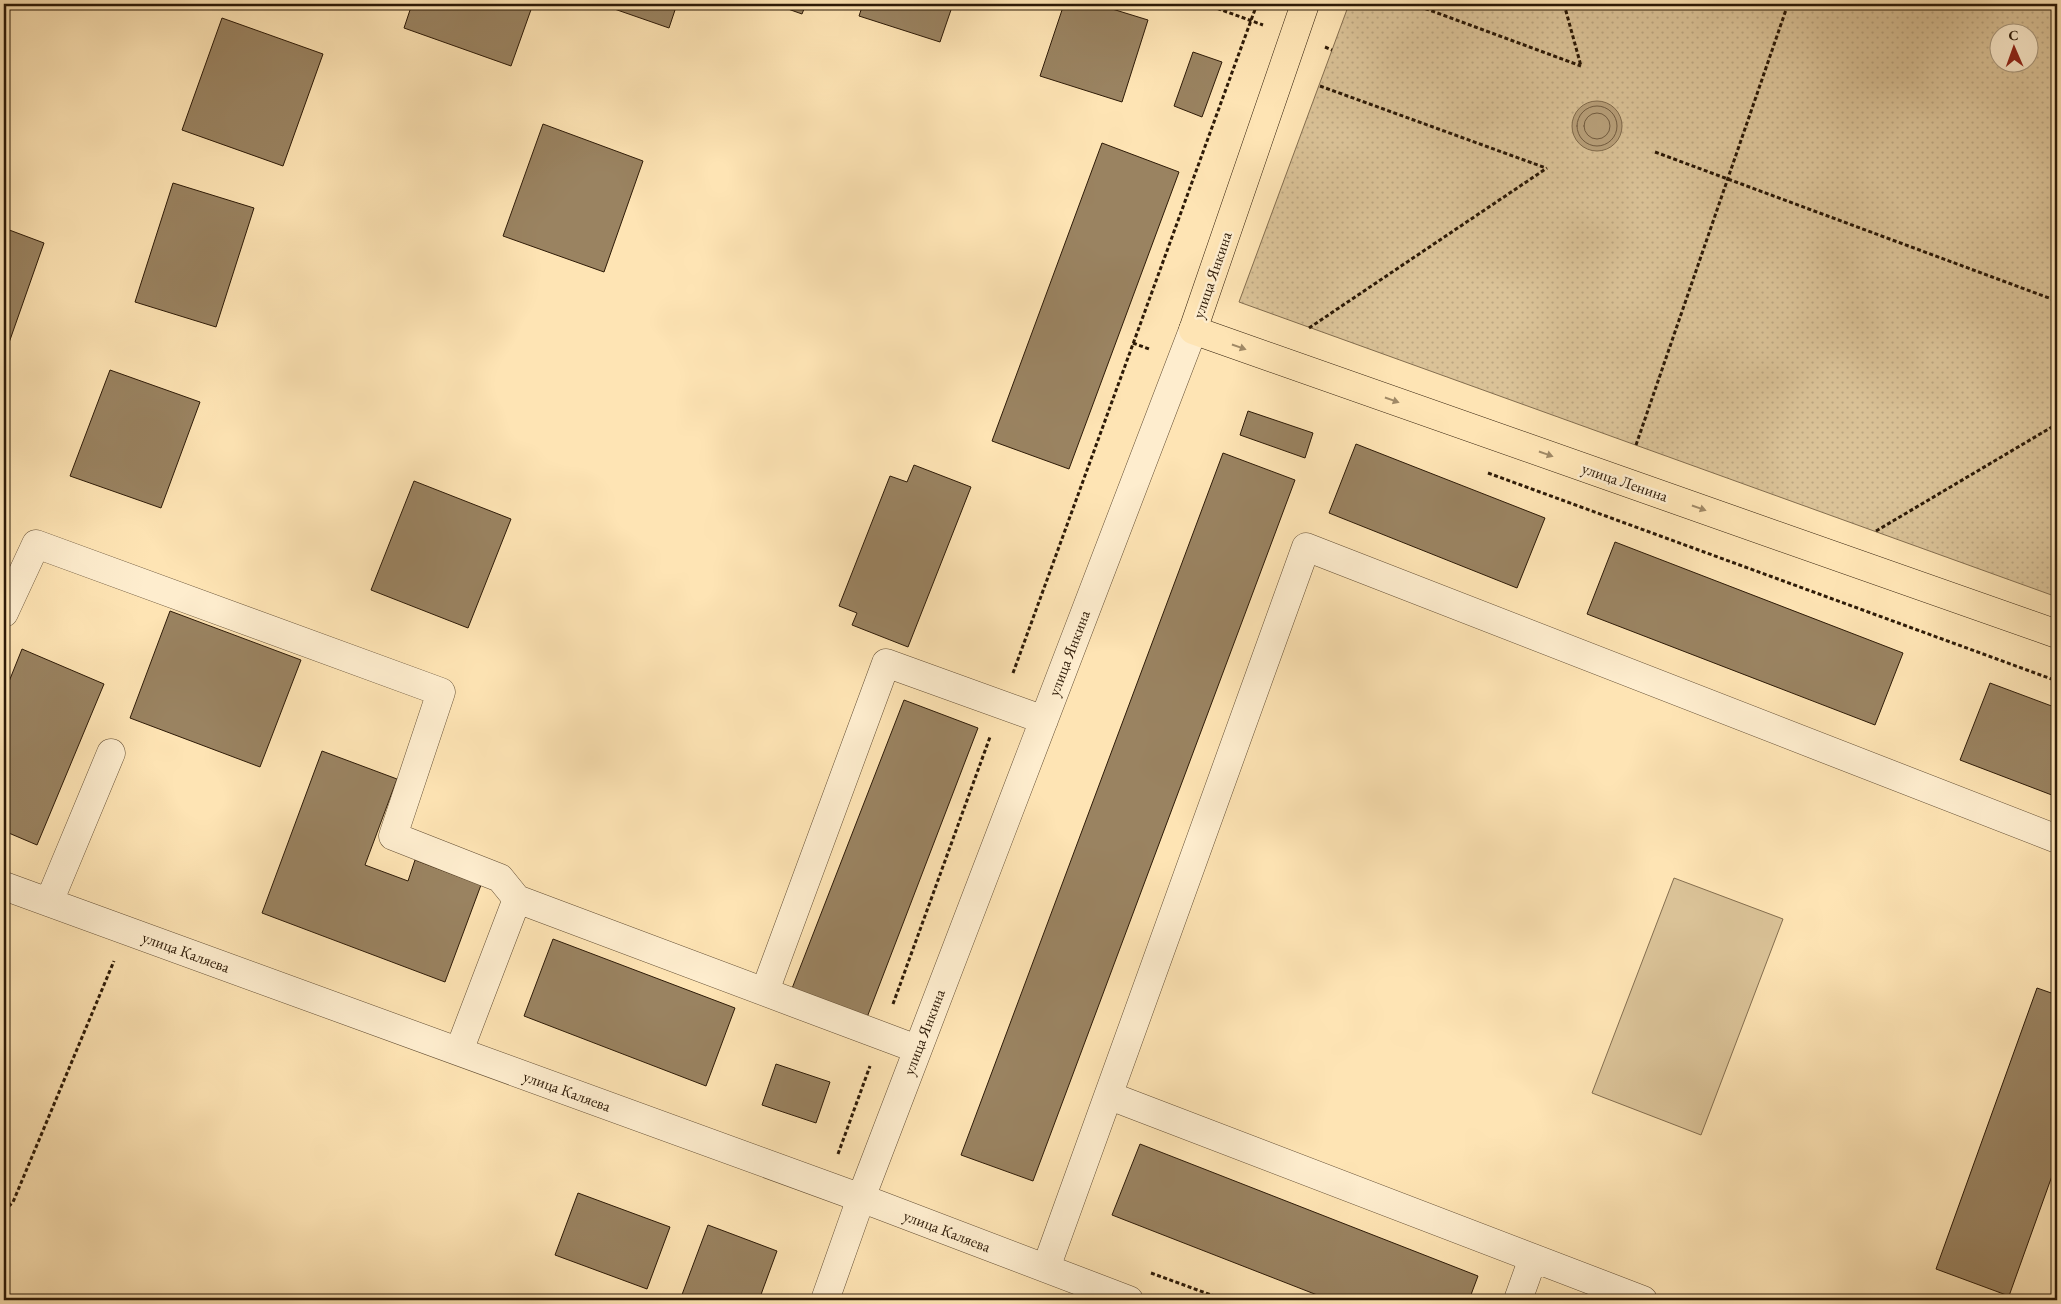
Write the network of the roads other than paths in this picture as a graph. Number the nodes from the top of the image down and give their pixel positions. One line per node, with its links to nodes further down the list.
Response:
1 (1306, 4): 2 (main road, улица Янкина)
2 (1193, 330): 4 (main road, улица Ленина, one-way to 4); 5 (street, улица Янкина)
3 (4, 613): 9 (street)
4 (2057, 634)
5 (1044, 720): 11 (street); 12 (street, улица Янкина)
6 (111, 753): 10 (street)
7 (2057, 840): 14 (street)
8 (4, 886): 10 (street, улица Каляева)
9 (517, 899): 11 (street); 13 (street)
10 (49, 902): 13 (street, улица Каляева)
11 (765, 991): 12 (street)
12 (917, 1049): 15 (street, улица Янкина)
13 (458, 1051): 15 (street, улица Каляева)
14 (1110, 1096): 16 (street); 17 (street)
15 (861, 1198): 17 (street, улица Каляева); 18 (street, улица Янкина)
16 (1533, 1258): 20 (street); 21 (street)
17 (1046, 1268): 19 (street, улица Каляева)
18 (825, 1300)
19 (1129, 1300)
20 (1518, 1300)
21 (1643, 1300)

